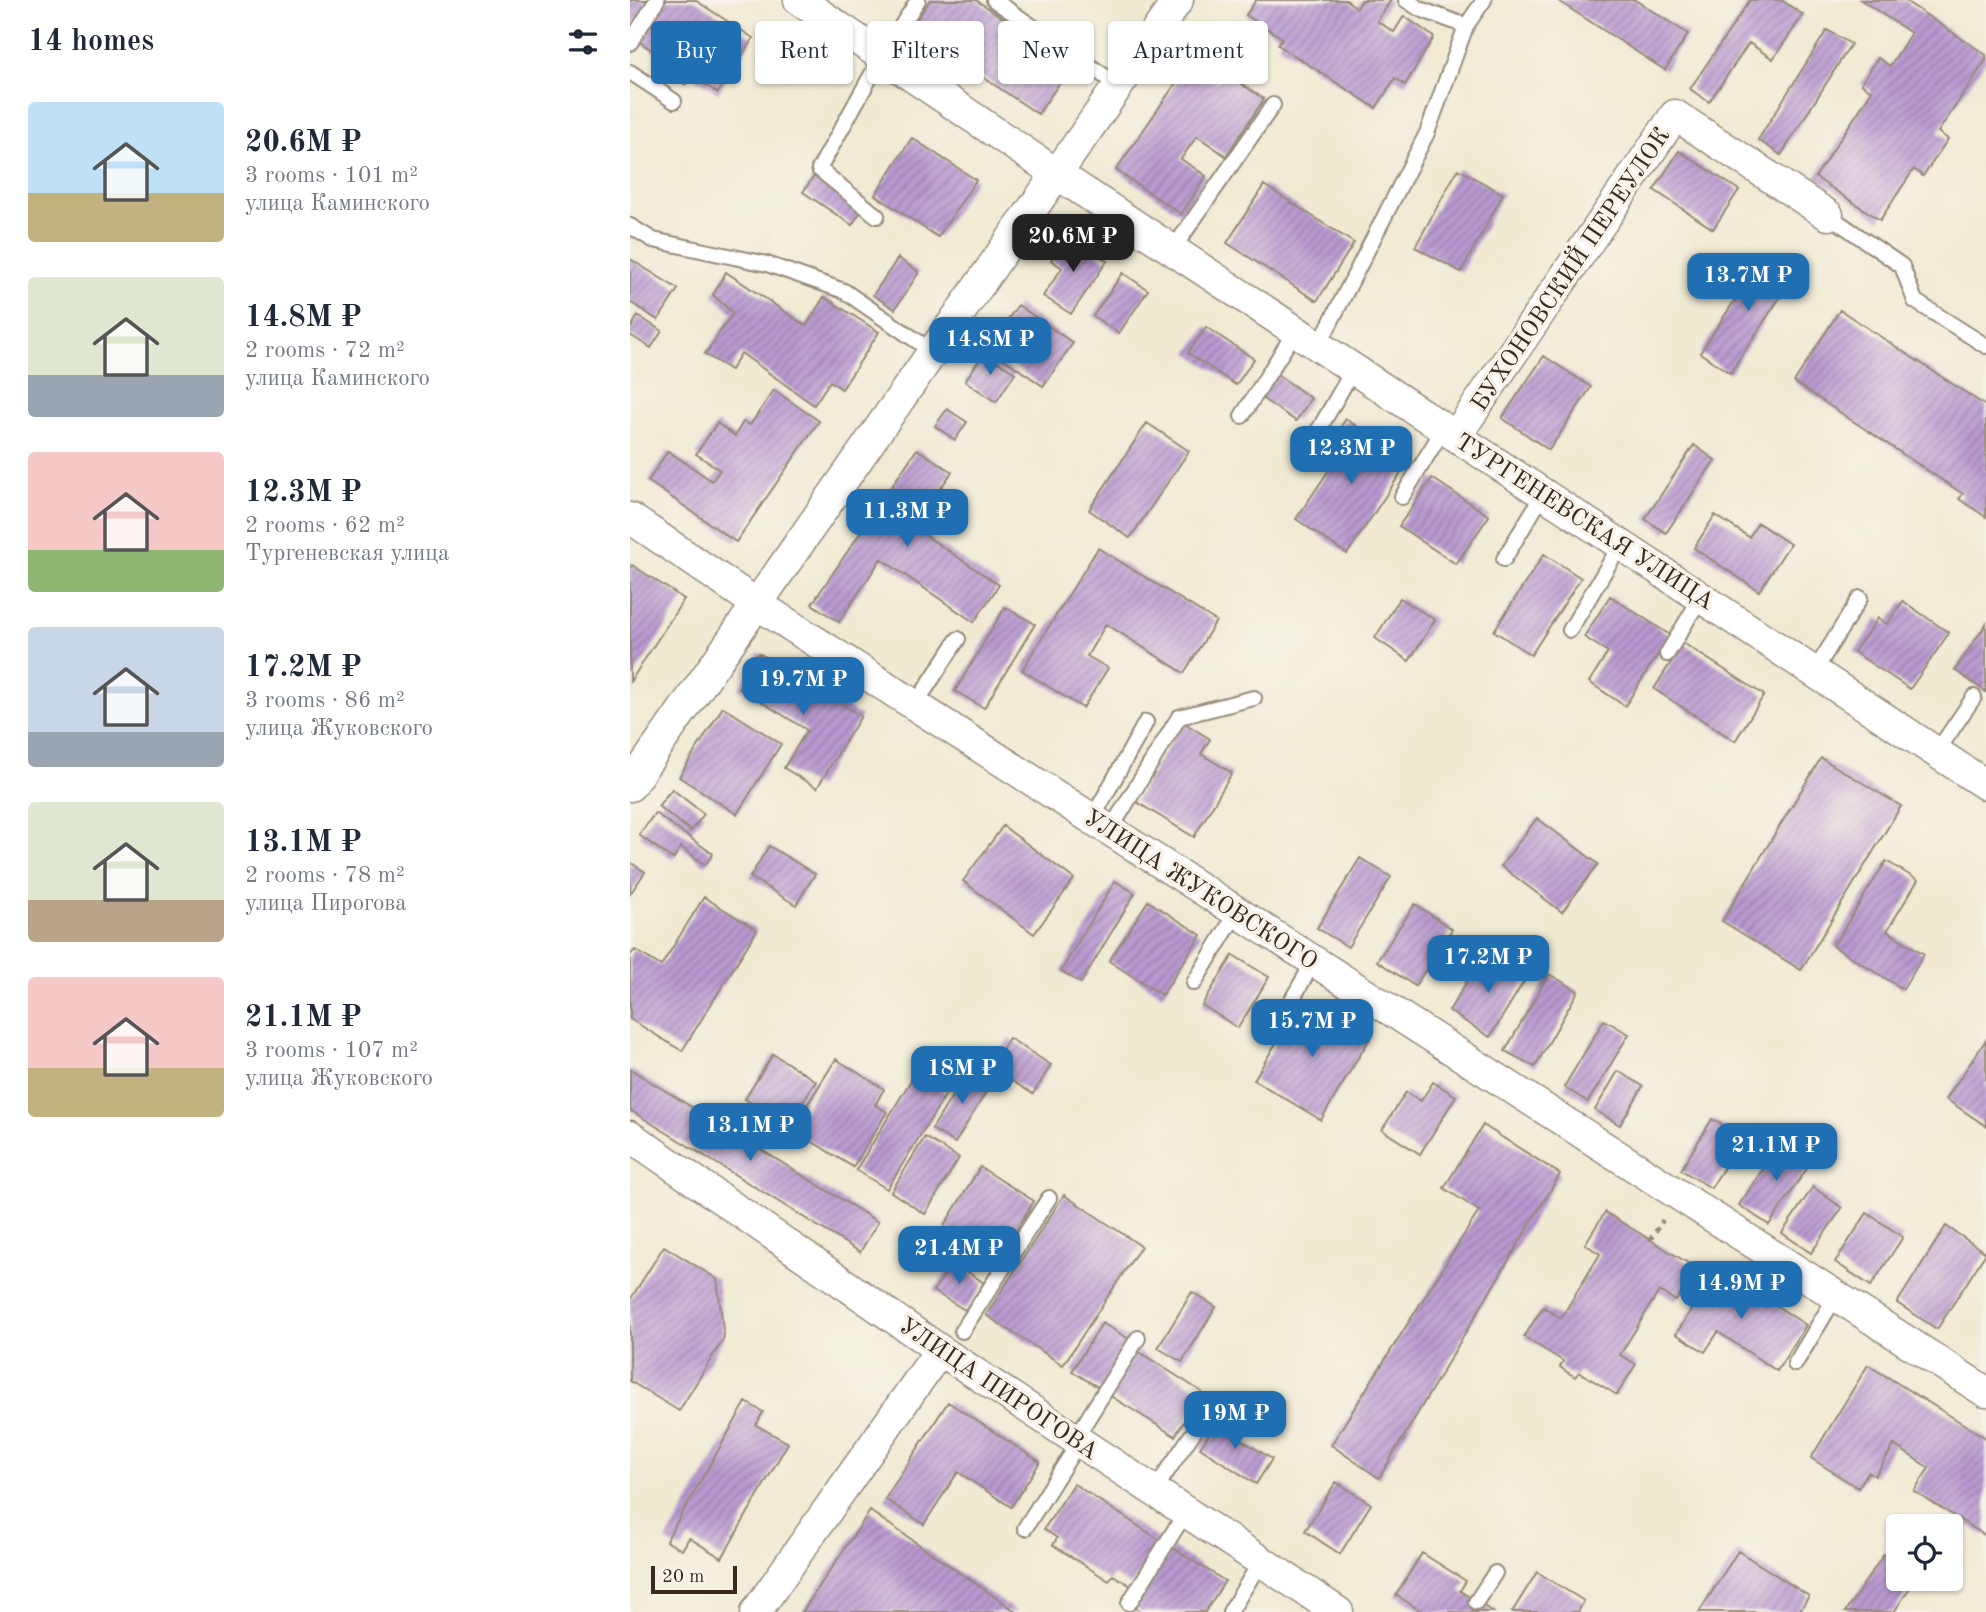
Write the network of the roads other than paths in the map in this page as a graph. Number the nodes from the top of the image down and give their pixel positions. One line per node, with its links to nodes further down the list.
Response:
1 (657, 0): 10 (lane)
2 (918, 0): 8 (lane)
3 (994, 0): 15 (lane)
4 (1178, 0): 15 (street)
5 (1406, 0): 9 (lane)
6 (1484, 0): 9 (lane)
7 (809, 3): 11 (street, ТУРГЕНЕВСКАЯ УЛИЦА)
8 (904, 21)
9 (1466, 26): 23 (lane)
10 (630, 43)
11 (867, 45)
12 (630, 72): 16 (lane)
13 (867, 83): 20 (lane)
14 (924, 84): 18 (street, ТУРГЕНЕВСКАЯ УЛИЦА)
15 (1119, 86): 18 (street)
16 (674, 101)
17 (1273, 105): 22 (lane)
18 (1057, 174): 22 (street, ТУРГЕНЕВСКАЯ УЛИЦА); 25 (street)
19 (1828, 215): 24 (lane); 28 (street, БУХОНОВСКИЙ ПЕРЕУЛОК)
20 (877, 216)
21 (630, 226): 25 (lane)
22 (1173, 249): 23 (street, ТУРГЕНЕВСКАЯ УЛИЦА)
23 (1308, 338): 26 (street, ТУРГЕНЕВСКАЯ УЛИЦА); 27 (lane)
24 (1986, 346)
25 (933, 352): 37 (street)
26 (1354, 369): 28 (street, ТУРГЕНЕВСКАЯ УЛИЦА); 29 (lane)
27 (1242, 416)
28 (1450, 432): 30 (street, ТУРГЕНЕВСКАЯ УЛИЦА); 31 (lane)
29 (1314, 438)
30 (1544, 493): 33 (street, ТУРГЕНЕВСКАЯ УЛИЦА); 34 (lane)
31 (1402, 497)
32 (630, 518): 37 (street, УЛИЦА ЖУКОВСКОГО)
33 (1621, 544): 35 (street, ТУРГЕНЕВСКАЯ УЛИЦА); 38 (lane)
34 (1504, 559)
35 (1701, 597): 40 (lane); 41 (street, ТУРГЕНЕВСКАЯ УЛИЦА)
36 (1860, 598): 41 (lane)
37 (757, 604): 44 (street, УЛИЦА ЖУКОВСКОГО); 48 (street)
38 (1570, 630)
39 (958, 639): 44 (lane)
40 (1667, 654)
41 (1814, 672): 46 (street, ТУРГЕНЕВСКАЯ УЛИЦА)
42 (1974, 697): 46 (lane)
43 (1254, 698): 49 (lane)
44 (915, 705): 49 (street, УЛИЦА ЖУКОВСКОГО)
45 (1146, 722): 49 (lane)
46 (1936, 752): 47 (street, ТУРГЕНЕВСКАЯ УЛИЦА)
47 (1986, 785)
48 (630, 786)
49 (1101, 824): 50 (street, УЛИЦА ЖУКОВСКОГО)
50 (1237, 912): 51 (street, УЛИЦА ЖУКОВСКОГО); 52 (lane)
51 (1314, 961): 53 (lane); 56 (street, УЛИЦА ЖУКОВСКОГО)
52 (1194, 983)
53 (1274, 1031)
54 (630, 1136): 58 (street, УЛИЦА ПИРОГОВА)
55 (1049, 1198): 58 (lane)
56 (1836, 1296): 59 (lane); 60 (street, УЛИЦА ЖУКОВСКОГО)
57 (1138, 1338): 62 (lane)
58 (951, 1340): 62 (street, УЛИЦА ПИРОГОВА); 71 (street)
59 (1795, 1364)
60 (1986, 1392)
61 (1201, 1421): 63 (lane)
62 (1077, 1441): 63 (street, УЛИЦА ПИРОГОВА); 65 (lane)
63 (1154, 1491): 64 (street, УЛИЦА ПИРОГОВА)
64 (1186, 1512): 66 (street, УЛИЦА ПИРОГОВА); 69 (lane)
65 (1025, 1528)
66 (1261, 1561): 70 (street, УЛИЦА ПИРОГОВА); 72 (lane)
67 (1495, 1573): 68 (lane)
68 (1476, 1602)
69 (1129, 1603)
70 (1330, 1610)
71 (756, 1612)
72 (1230, 1612)

